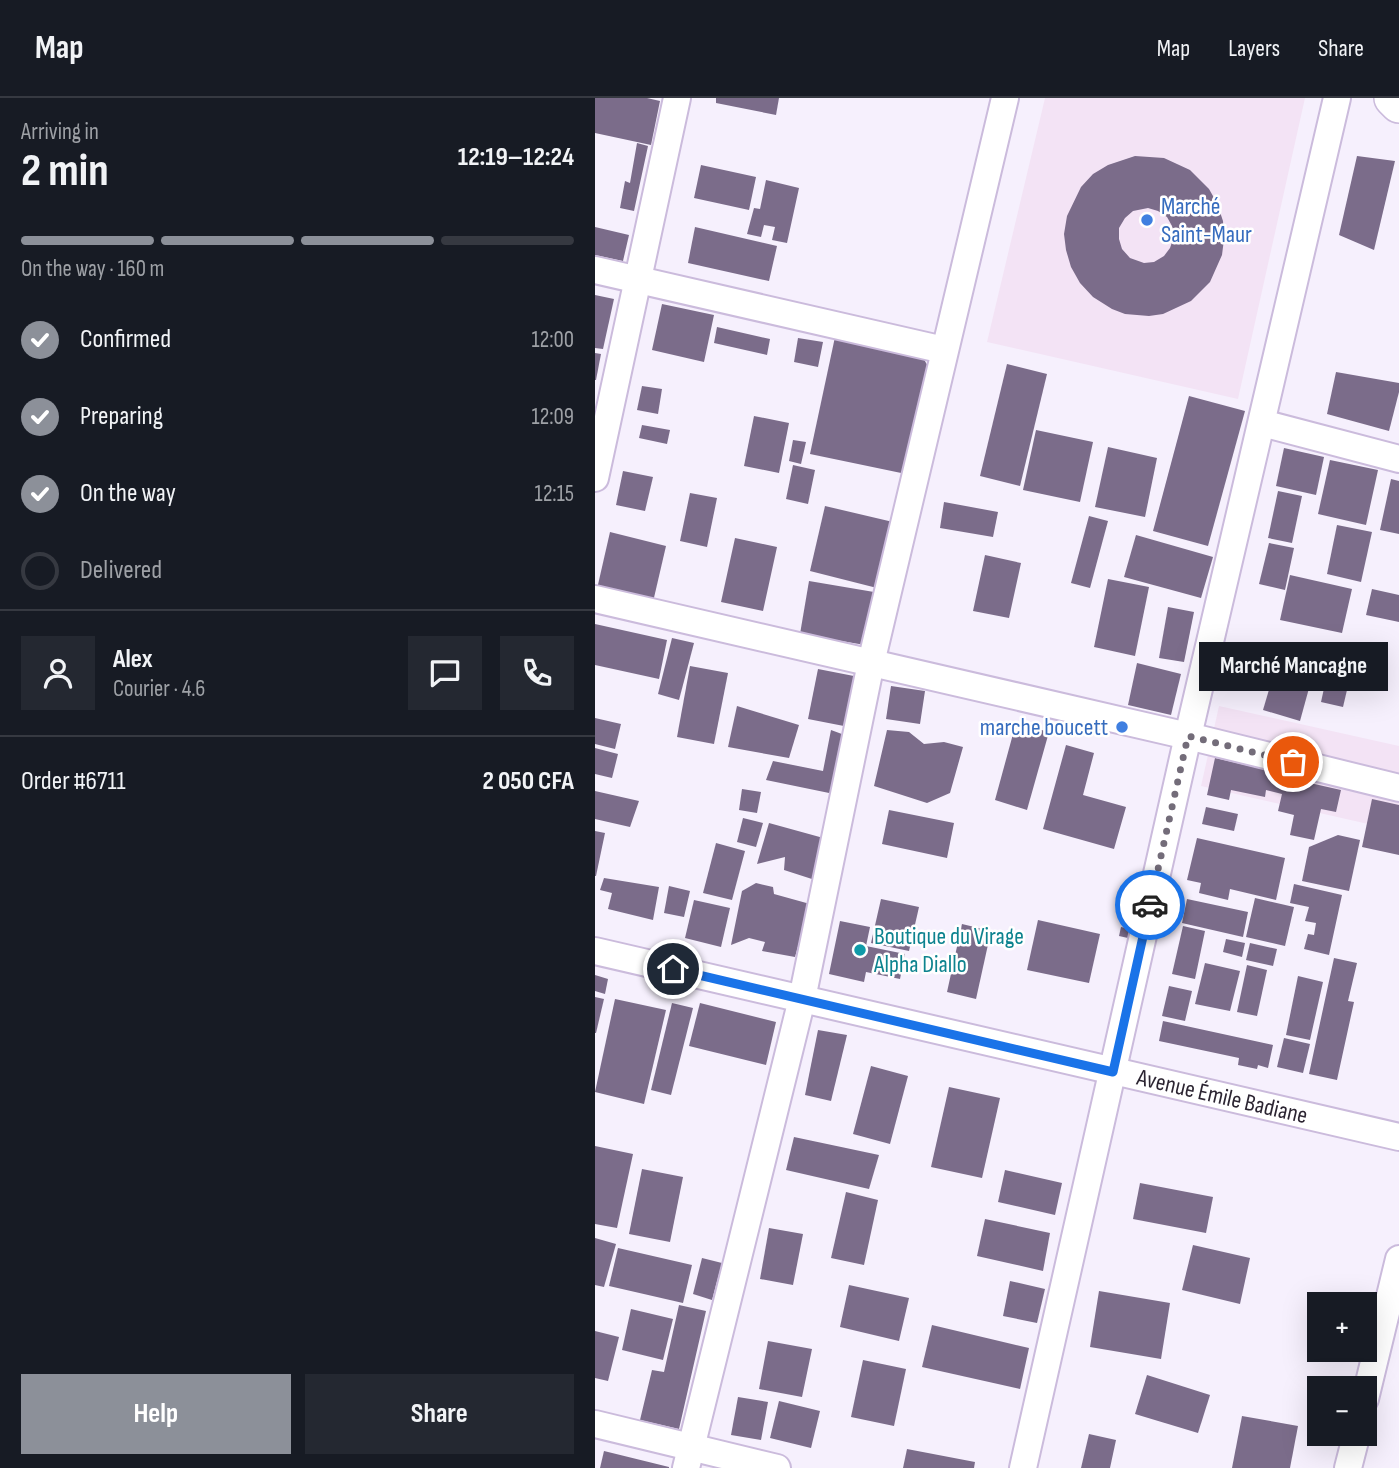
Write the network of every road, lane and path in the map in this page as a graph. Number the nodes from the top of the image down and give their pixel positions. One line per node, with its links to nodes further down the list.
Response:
1 (677, 98): 7 (street)
2 (1005, 98): 8 (street)
3 (1338, 98): 9 (street)
4 (1393, 98): 5 (main road)
5 (1399, 104)
6 (595, 270): 7 (street)
7 (639, 280): 8 (street); 11 (street)
8 (944, 350): 13 (street)
9 (1262, 423): 10 (street); 14 (street)
10 (1399, 459)
11 (595, 478)
12 (595, 599): 13 (street)
13 (871, 663): 14 (street); 17 (street)
14 (1188, 736): 15 (street); 18 (street)
15 (1399, 789)
16 (595, 951): 17 (street, Avenue Émile Badiane)
17 (802, 999): 18 (street, Avenue Émile Badiane); 24 (street)
18 (1113, 1072): 19 (street, Avenue Émile Badiane); 26 (street)
19 (1399, 1137)
20 (1399, 1259): 21 (street)
21 (1371, 1376)
22 (595, 1424): 24 (street)
23 (1354, 1446): 27 (street)
24 (689, 1458): 25 (street)
25 (777, 1468)
26 (1023, 1468)
27 (1348, 1468)

